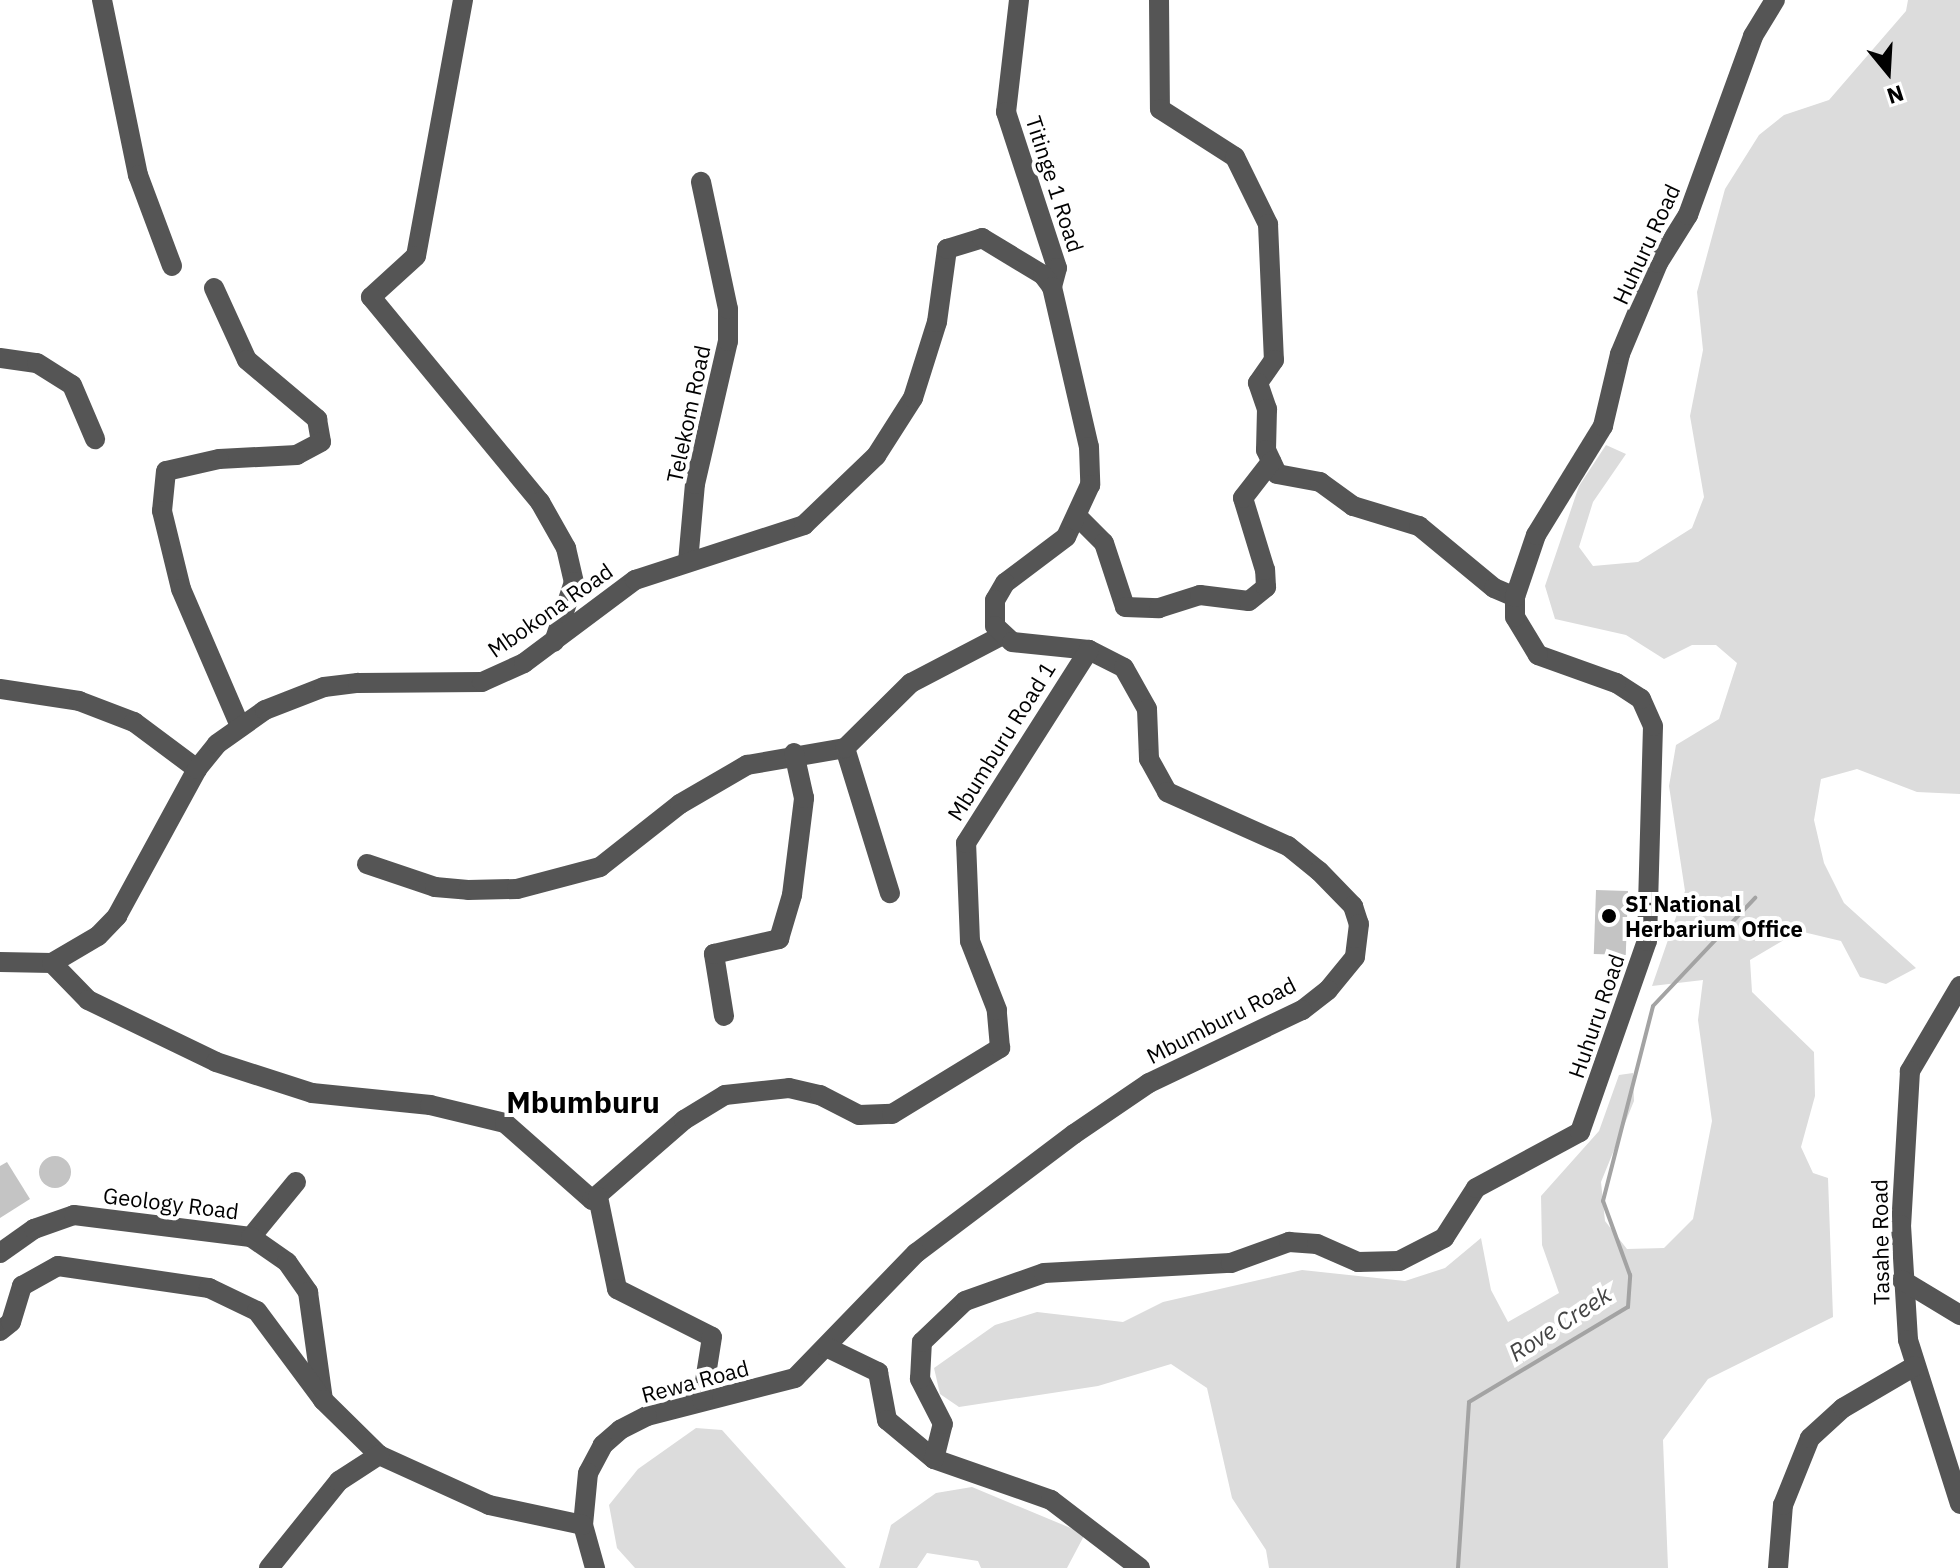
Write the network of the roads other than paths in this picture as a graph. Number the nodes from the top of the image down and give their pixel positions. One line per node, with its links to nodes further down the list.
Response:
1 (102, 0): 7 (street)
2 (463, 0): 17 (street)
3 (1019, 0): 8 (street, Titinge 1 Road)
4 (1159, 0): 12 (street)
5 (1775, 0): 15 (street, Huhuru Road)
6 (701, 182): 14 (street, Telekom Road)
7 (172, 266)
8 (1052, 287): 13 (street); 14 (street, Mbokona Road)
9 (214, 288): 20 (street)
10 (0, 358): 11 (street)
11 (95, 439)
12 (1271, 462): 13 (street); 15 (street)
13 (1079, 518): 16 (street)
14 (688, 562): 17 (street, Mbokona Road)
15 (1515, 597): 42 (street, Huhuru Road)
16 (1001, 636): 18 (street, Mbumburu Road); 21 (street)
17 (554, 642): 20 (street, Mbokona Road)
18 (1089, 650): 31 (street, Mbumburu Road 1); 37 (street, Mbumburu Road)
19 (0, 689): 23 (street)
20 (240, 726): 23 (street, Mbokona Road)
21 (845, 748): 22 (street); 25 (street)
22 (794, 753): 24 (street); 29 (street)
23 (197, 769): 27 (street, Mbokona Road)
24 (367, 864)
25 (890, 893)
26 (0, 962): 27 (street)
27 (52, 963): 31 (street)
28 (1960, 986): 34 (street, Tasahe Road)
29 (724, 1016)
30 (296, 1182): 32 (street)
31 (598, 1197): 40 (street)
32 (251, 1237): 33 (street, Geology Road); 39 (street, Geology Road)
33 (0, 1253)
34 (1902, 1280): 35 (street); 38 (street, Tasahe Road)
35 (1960, 1315)
36 (0, 1331): 39 (street)
37 (826, 1347): 40 (street, Rewa Road); 42 (street)
38 (1915, 1366): 43 (street, Tasahe Road); 48 (street)
39 (323, 1400): 41 (street)
40 (702, 1400): 44 (street, Rewa Road)
41 (379, 1455): 44 (street); 45 (street)
42 (934, 1459): 47 (street)
43 (1960, 1504)
44 (583, 1525): 46 (street, Rewa Road)
45 (269, 1568)
46 (595, 1568)
47 (1140, 1568)
48 (1778, 1568)

